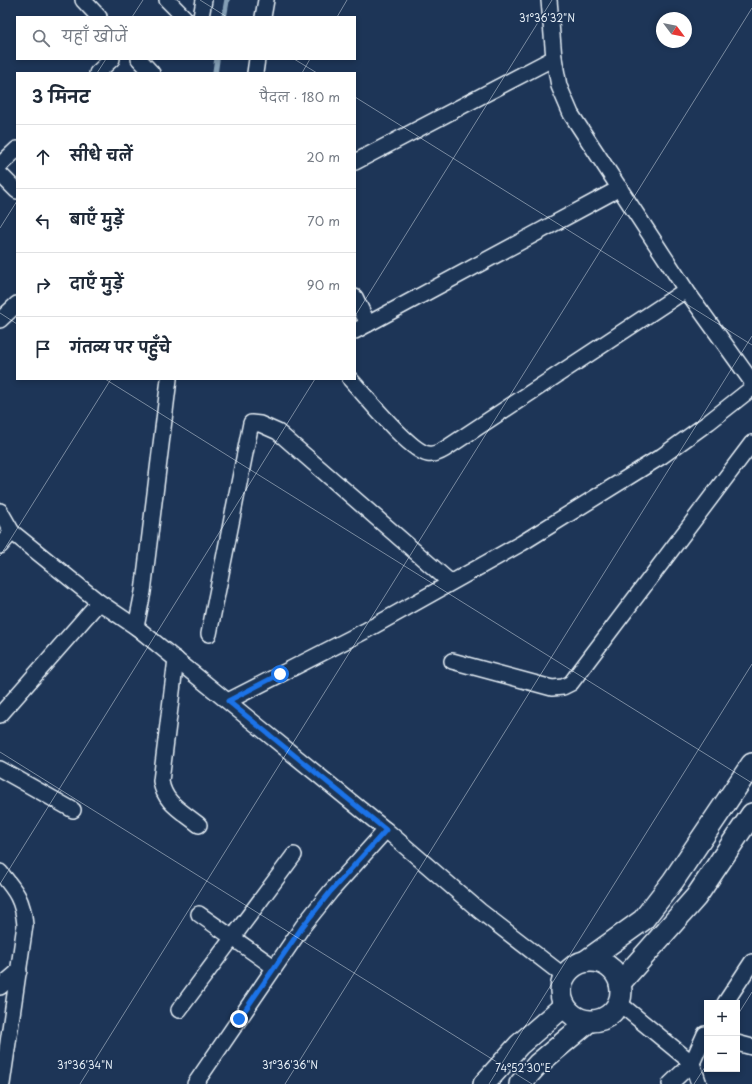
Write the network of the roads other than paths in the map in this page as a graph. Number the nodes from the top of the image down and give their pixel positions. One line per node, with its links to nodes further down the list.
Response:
1 (83, 0): 6 (street)
2 (168, 0): 7 (street)
3 (204, 0): 8 (street)
4 (266, 0): 9 (street)
5 (549, 0): 10 (street)
6 (98, 16)
7 (183, 16)
8 (201, 16)
9 (263, 16)
10 (554, 58): 18 (street); 21 (street)
11 (111, 60): 14 (street)
12 (140, 60): 15 (street)
13 (257, 60): 16 (street)
14 (98, 72)
15 (151, 72)
16 (255, 72)
17 (16, 150): 19 (street)
18 (356, 161)
19 (0, 165)
20 (0, 174): 22 (street)
21 (620, 188): 23 (street); 27 (street)
22 (16, 190)
23 (686, 290): 30 (street); 31 (street)
24 (356, 299): 27 (street)
25 (16, 305): 26 (street)
26 (0, 320)
27 (368, 324): 28 (street)
28 (356, 330)
29 (168, 380): 39 (street)
30 (351, 380)
31 (752, 382)
32 (752, 388): 37 (street)
33 (752, 443): 42 (street)
34 (0, 511): 35 (street)
35 (12, 532): 36 (street); 38 (street)
36 (0, 546)
37 (450, 582): 40 (street); 43 (street)
38 (99, 602): 39 (street); 44 (street)
39 (136, 626): 41 (street)
40 (208, 634)
41 (176, 659): 43 (street); 49 (street)
42 (452, 661)
43 (228, 701): 50 (street)
44 (0, 715)
45 (752, 764): 55 (main road)
46 (0, 769): 47 (street)
47 (73, 810)
48 (752, 814): 60 (main road)
49 (199, 825)
50 (386, 830): 57 (street); 59 (street)
51 (294, 855): 54 (street)
52 (0, 872): 58 (street)
53 (199, 914): 54 (street)
54 (232, 938): 57 (street); 65 (street)
55 (586, 961): 59 (main road); 60 (main road)
56 (752, 962): 62 (street)
57 (274, 967): 72 (street)
58 (19, 971): 61 (street); 71 (street)
59 (564, 976): 64 (main road)
60 (620, 982): 63 (main road)
61 (0, 987)
62 (727, 1000)
63 (619, 1003): 66 (main road); 70 (street)
64 (564, 1006): 66 (main road); 73 (main road)
65 (179, 1010)
66 (588, 1022): 74 (main road)
67 (705, 1036): 70 (street)
68 (740, 1044): 69 (street)
69 (752, 1047)
70 (692, 1063): 75 (street); 76 (street)
71 (2, 1084)
72 (195, 1084)
73 (484, 1084)
74 (520, 1084)
75 (670, 1084)
76 (699, 1084)

